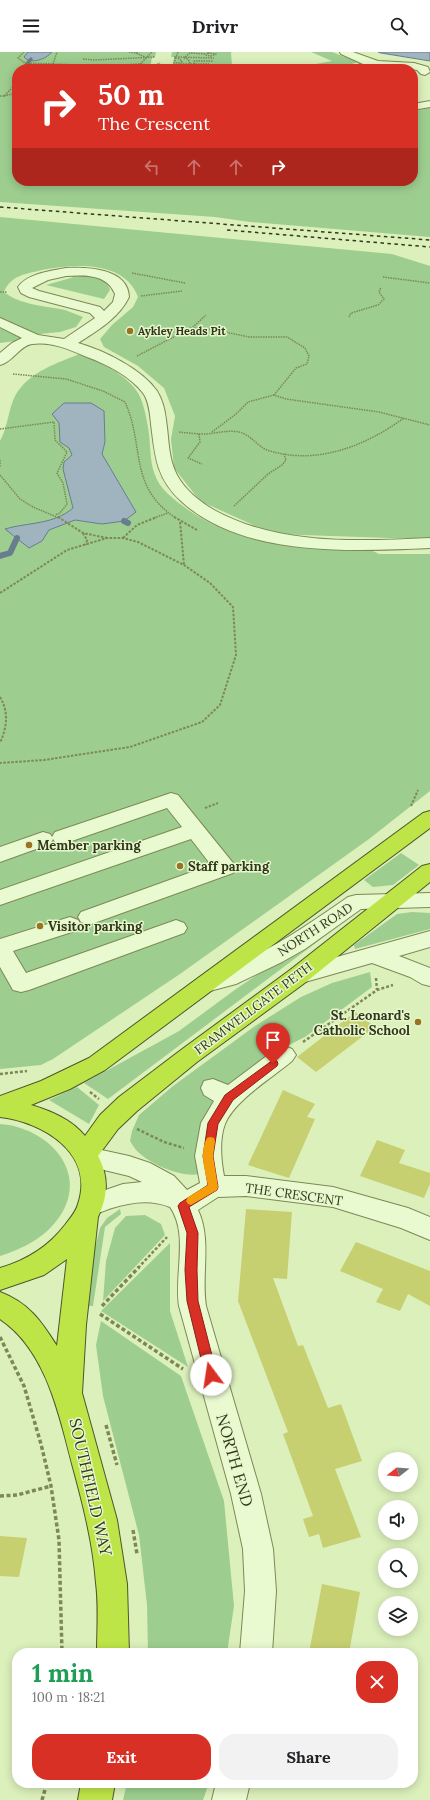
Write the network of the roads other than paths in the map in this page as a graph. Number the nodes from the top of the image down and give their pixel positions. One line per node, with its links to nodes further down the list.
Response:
1 (345, 52): 2 (street)
2 (378, 64)
3 (104, 319): 3 (street); 6 (street)
4 (0, 322): 5 (street)
5 (35, 339): 6 (street); 7 (street)
6 (67, 344): 8 (street)
7 (0, 361)
8 (430, 543)
9 (423, 814): 22 (highway)
10 (195, 830): 11 (street); 13 (street); 18 (street)
11 (0, 855)
12 (430, 871): 14 (highway, FRAMWELLGATE PETH)
13 (0, 898)
14 (394, 900): 15 (street, NORTH ROAD); 20 (highway, FRAMWELLGATE PETH); 22 (street, NORTH ROAD)
15 (430, 900)
16 (176, 928): 18 (street)
17 (430, 939): 19 (street)
18 (0, 947)
19 (373, 955): 20 (street); 21 (street)
20 (298, 976): 25 (highway, FRAMWELLGATE PETH)
21 (430, 978)
22 (206, 984): 24 (highway)
23 (284, 1055): 26 (street)
24 (0, 1106): 25 (highway)
25 (87, 1156): 27 (street, NORTH END); 28 (highway, SOUTHFIELD WAY)
26 (213, 1187): 27 (street); 29 (street, THE CRESCENT)
27 (181, 1202): 28 (street); 34 (street, NORTH END)
28 (88, 1211): 30 (highway); 32 (highway, SOUTHFIELD WAY)
29 (430, 1229)
30 (0, 1279)
31 (0, 1304): 32 (highway, SOUTHFIELD WAY)
32 (68, 1394): 33 (highway, SOUTHFIELD WAY)
33 (113, 1648)
34 (257, 1648)
35 (97, 1788): 37 (highway)
36 (232, 1788): 38 (street)
37 (95, 1800)
38 (229, 1800)

